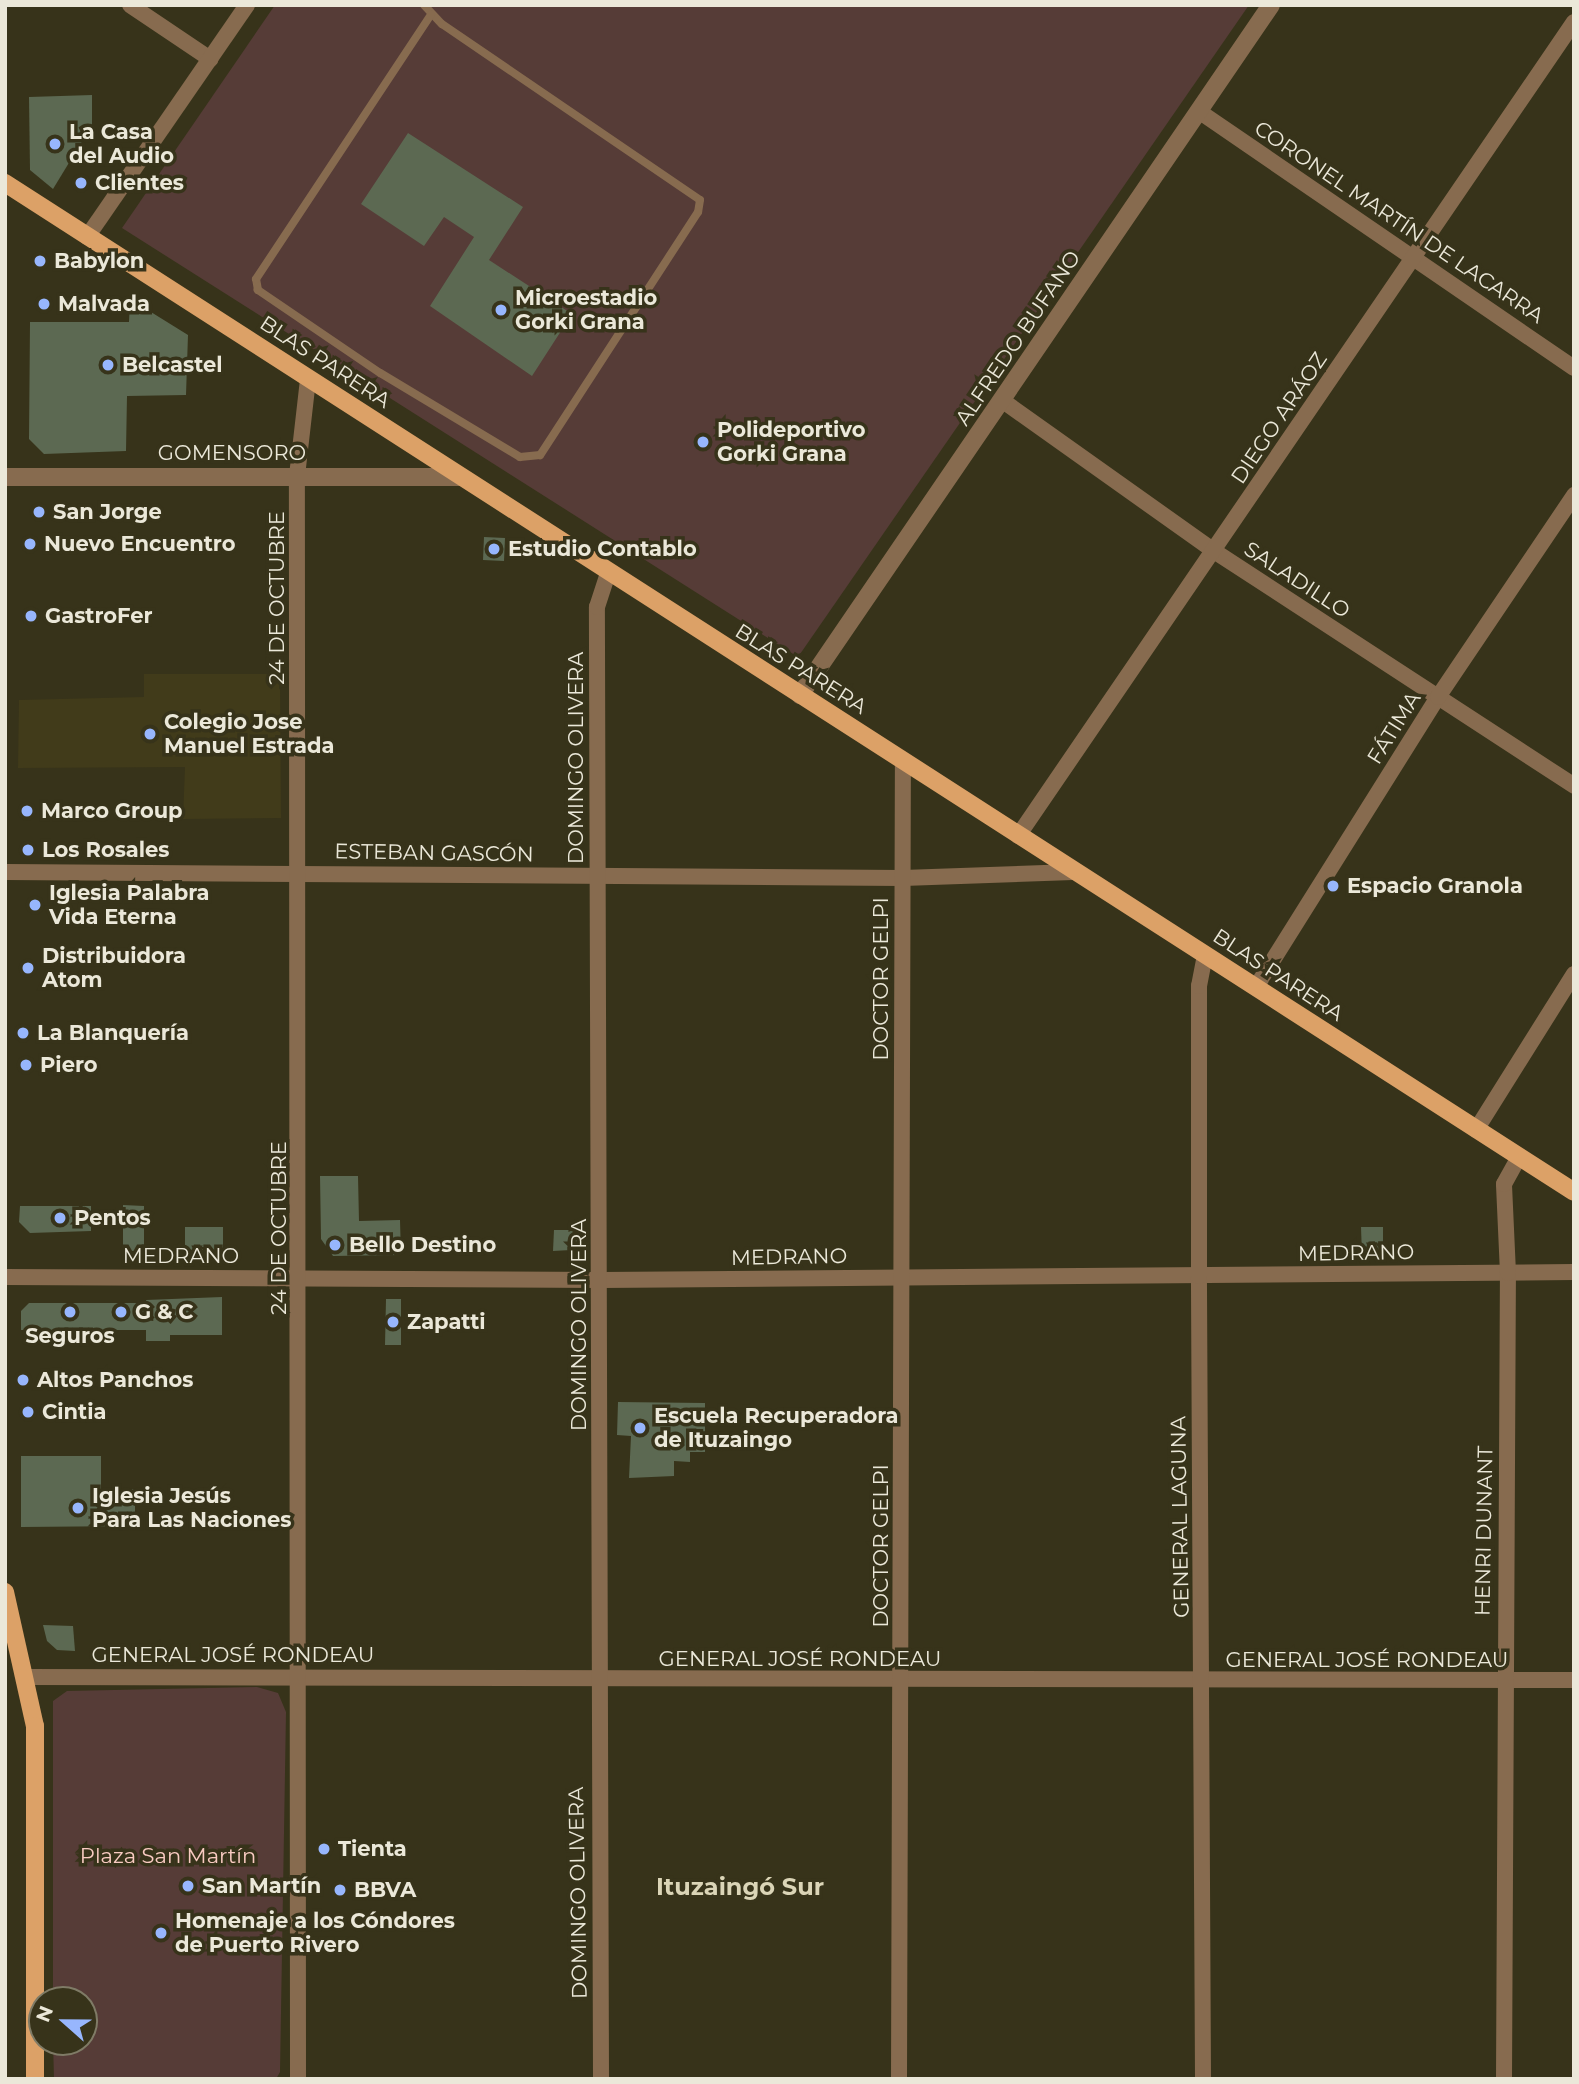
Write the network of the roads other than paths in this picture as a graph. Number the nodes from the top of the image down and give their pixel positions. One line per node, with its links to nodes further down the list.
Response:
1 (130, 5): 7 (street)
2 (247, 5): 7 (street)
3 (424, 5): 5 (lane)
4 (1271, 5): 8 (street, ALFREDO BUFANO)
5 (432, 15): 5 (lane)
6 (1574, 22): 11 (street, DIEGO ARÁOZ)
7 (210, 60): 10 (street)
8 (1200, 112): 11 (street, CORONEL MARTÍN DE LACARRA); 14 (street, ALFREDO BUFANO)
9 (5, 183): 10 (main road, BLAS PARERA)
10 (87, 237): 13 (main road, BLAS PARERA)
11 (1413, 254): 12 (street, CORONEL MARTÍN DE LACARRA); 19 (street, DIEGO ARÁOZ)
12 (1574, 368)
13 (308, 379): 15 (street, 24 DE OCTUBRE); 17 (main road, BLAS PARERA)
14 (1003, 401): 19 (street, SALADILLO); 21 (street, ALFREDO BUFANO)
15 (297, 476): 16 (street, GOMENSORO); 17 (street, GOMENSORO); 26 (street, 24 DE OCTUBRE)
16 (5, 477)
17 (459, 477): 20 (main road, BLAS PARERA)
18 (1574, 495): 22 (street, FÁTIMA)
19 (1214, 551): 22 (street, SALADILLO); 25 (street, DIEGO ARÁOZ)
20 (608, 574): 21 (main road, BLAS PARERA); 29 (street, DOMINGO OLIVERA)
21 (800, 695): 23 (main road, BLAS PARERA)
22 (1438, 697): 24 (street, SALADILLO); 33 (street, FÁTIMA)
23 (903, 761): 25 (main road, BLAS PARERA); 30 (street, DOCTOR GELPI)
24 (1574, 786)
25 (1018, 836): 28 (main road, BLAS PARERA)
26 (301, 871): 27 (street, ESTEBAN GASCÓN); 29 (street, ESTEBAN GASCÓN); 42 (street, 24 DE OCTUBRE)
27 (5, 872)
28 (1073, 872): 30 (street, ESTEBAN GASCÓN); 31 (main road, BLAS PARERA)
29 (597, 878): 30 (street, ESTEBAN GASCÓN); 43 (street, DOMINGO OLIVERA)
30 (903, 878): 39 (street, DOCTOR GELPI)
31 (1205, 955): 33 (main road, BLAS PARERA); 40 (street, GENERAL LAGUNA)
32 (1574, 974): 34 (street)
33 (1256, 987): 34 (main road, BLAS PARERA)
34 (1476, 1130): 35 (main road, BLAS PARERA)
35 (1520, 1157): 36 (main road, BLAS PARERA); 38 (street, HENRI DUNANT)
36 (1574, 1192)
37 (1574, 1272): 38 (street, MEDRANO)
38 (1508, 1273): 40 (street, MEDRANO); 50 (street, HENRI DUNANT)
39 (902, 1276): 40 (street, MEDRANO); 43 (street, MEDRANO); 49 (street, DOCTOR GELPI)
40 (1199, 1276): 51 (street, GENERAL LAGUNA)
41 (5, 1277): 42 (street, MEDRANO)
42 (300, 1277): 43 (street, MEDRANO); 45 (street, 24 DE OCTUBRE)
43 (601, 1280): 47 (street, DOMINGO OLIVERA)
44 (5, 1592): 46 (main road)
45 (295, 1676): 46 (street, GENERAL JOSÉ RONDEAU); 47 (street, GENERAL JOSÉ RONDEAU); 53 (street, 24 DE OCTUBRE)
46 (26, 1677): 52 (main road)
47 (597, 1680): 49 (street, GENERAL JOSÉ RONDEAU); 54 (street, DOMINGO OLIVERA)
48 (1574, 1680): 50 (street, GENERAL JOSÉ RONDEAU)
49 (903, 1681): 51 (street, GENERAL JOSÉ RONDEAU); 55 (street, DOCTOR GELPI)
50 (1503, 1681): 51 (street, GENERAL JOSÉ RONDEAU); 57 (street, HENRI DUNANT)
51 (1202, 1682): 56 (street, GENERAL LAGUNA)
52 (35, 2079)
53 (298, 2079)
54 (601, 2079)
55 (899, 2079)
56 (1203, 2079)
57 (1504, 2079)

